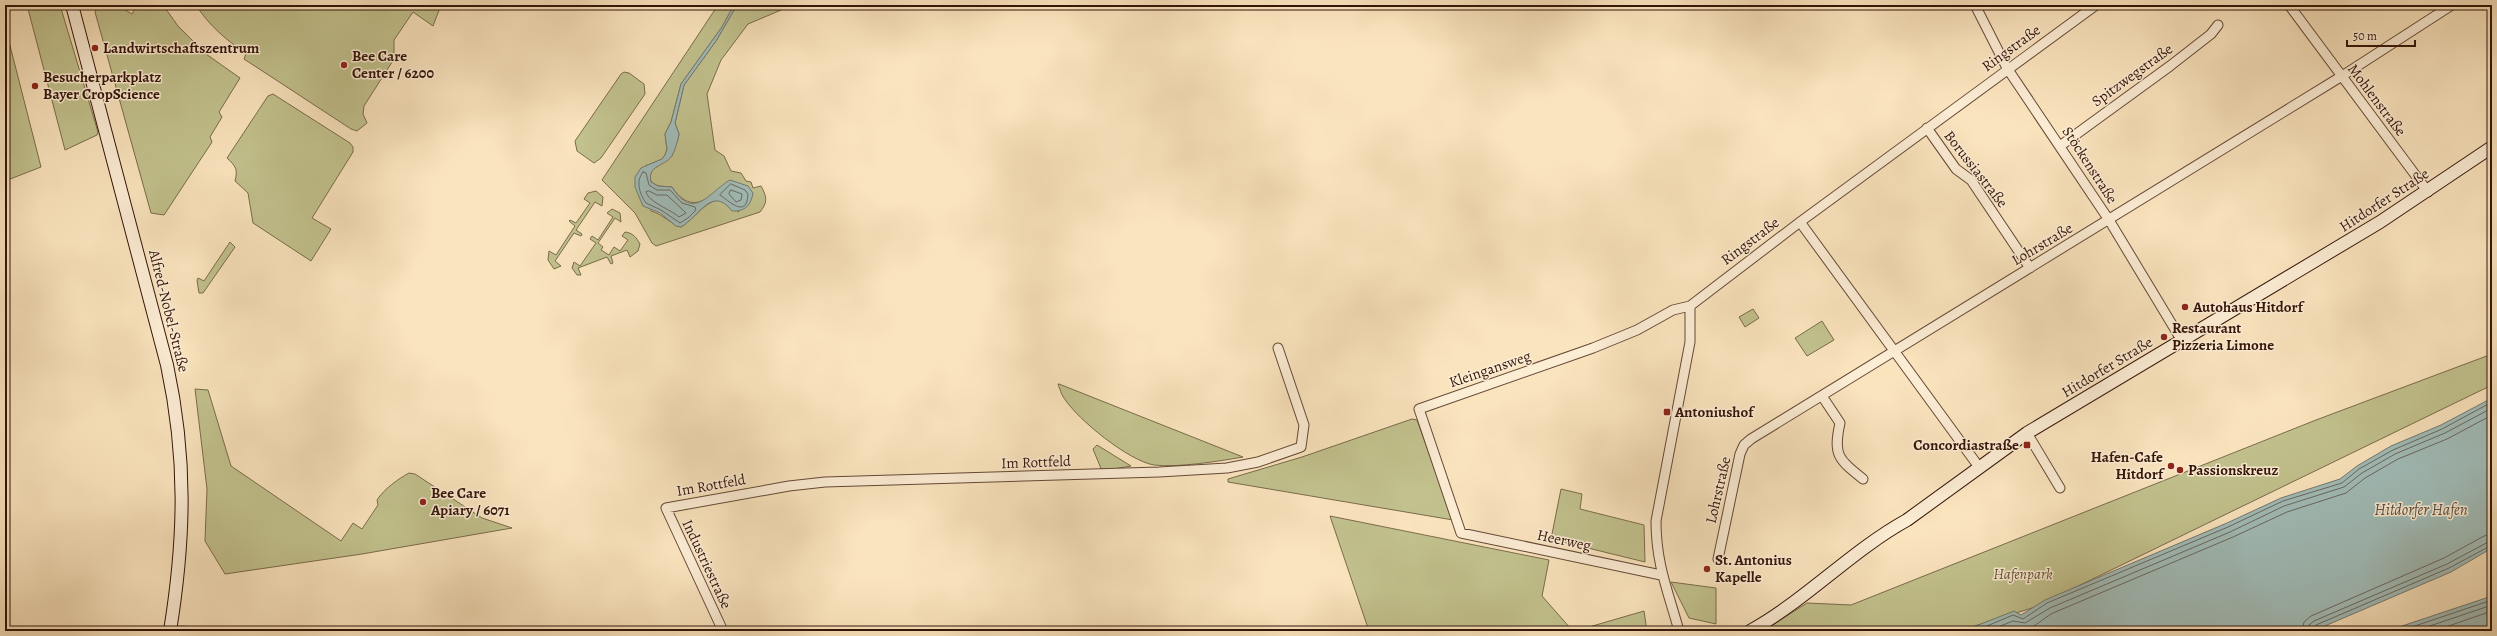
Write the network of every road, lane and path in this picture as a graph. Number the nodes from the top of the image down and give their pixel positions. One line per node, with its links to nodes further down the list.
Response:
1 (72, 5): 29 (street, Alfred-Nobel-Straße)
2 (1975, 5): 7 (street, Stöckenstraße)
3 (2096, 5): 7 (street, Ringstraße)
4 (2289, 5): 8 (street, Mohlenstraße)
5 (2452, 5): 8 (street, Lohrstraße)
6 (2218, 25): 10 (street, Spitzwegstraße)
7 (2008, 68): 9 (street, Ringstraße); 10 (street, Stöckenstraße)
8 (2342, 76): 12 (street, Mohlenstraße); 13 (street, Lohrstraße)
9 (1927, 128): 14 (street, Ringstraße); 15 (street, Borussiastraße)
10 (2060, 146): 13 (street, Stöckenstraße)
11 (2492, 147): 12 (street, Hitdorfer Straße)
12 (2428, 192): 17 (street, Hitdorfer Straße)
13 (2109, 220): 15 (street, Lohrstraße); 17 (street, Stöckenstraße)
14 (1800, 222): 16 (street, Ringstraße); 19 (street)
15 (2030, 268): 19 (street, Lohrstraße)
16 (1690, 306): 26 (street, Kleingansweg); 28 (street)
17 (2182, 341): 21 (street, Hitdorfer Straße)
18 (1278, 348): 25 (street, Im Rottfeld)
19 (1895, 352): 20 (street, Lohrstraße); 22 (street)
20 (1822, 396): 23 (street); 27 (street, Lohrstraße)
21 (2027, 433): 22 (street, Hitdorfer Straße); 24 (street)
22 (1980, 467): 32 (street, Hitdorfer Straße)
23 (1864, 479)
24 (2060, 488)
25 (666, 508): 30 (street, Industriestraße)
26 (1461, 533): 28 (street, Heerweg)
27 (1718, 559)
28 (1661, 575): 31 (street)
29 (170, 631)
30 (723, 631)
31 (1679, 631)
32 (1750, 631)

